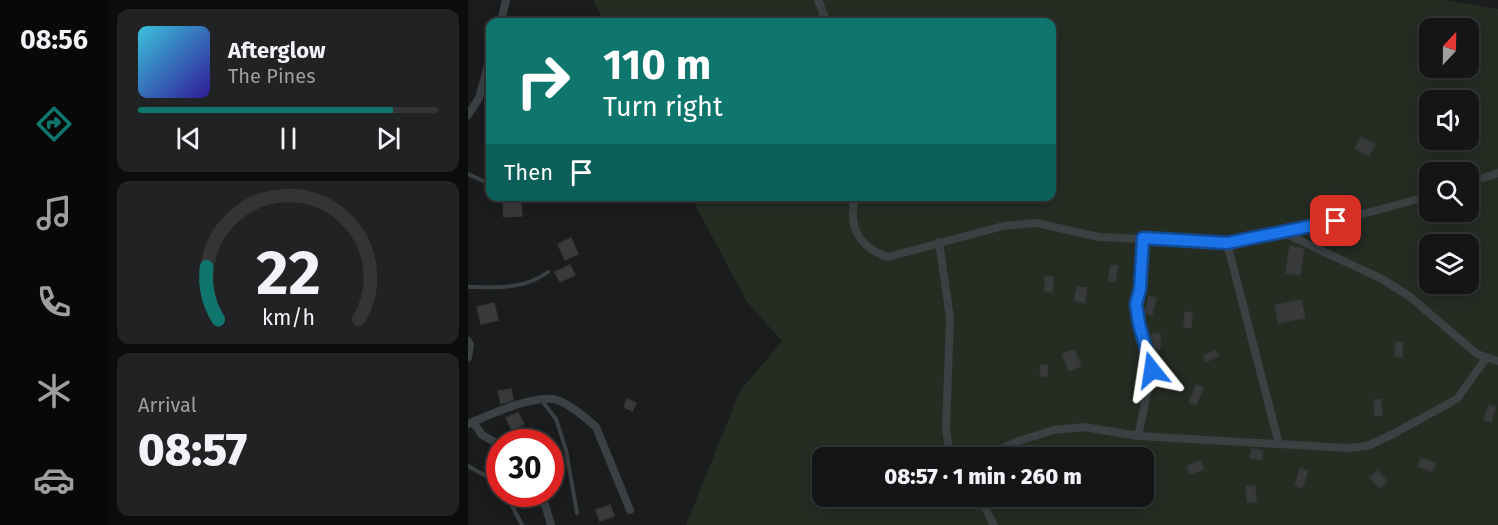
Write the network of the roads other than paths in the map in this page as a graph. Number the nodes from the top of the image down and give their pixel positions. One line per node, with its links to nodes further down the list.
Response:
1 (506, 0): 3 (street)
2 (818, 0): 4 (street)
3 (502, 18)
4 (825, 18)
5 (486, 73): 6 (street)
6 (468, 115)
7 (1498, 173): 9 (street)
8 (468, 174): 10 (lane)
9 (1479, 179)
10 (486, 182)
11 (1419, 199): 13 (street)
12 (854, 201): 15 (street)
13 (1281, 232): 16 (street); 21 (street)
14 (1143, 238): 15 (street); 16 (street); 25 (street)
15 (939, 242): 28 (street)
16 (1227, 243): 27 (street)
17 (548, 272): 18 (lane)
18 (468, 287)
19 (468, 341): 20 (street)
20 (468, 357)
21 (1487, 357): 22 (street); 27 (street)
22 (1498, 361)
23 (541, 400): 24 (street); 35 (street); 36 (lane)
24 (471, 423): 26 (street)
25 (1138, 435): 27 (street); 29 (street)
26 (486, 437)
27 (1279, 444)
28 (948, 447)
29 (1005, 447)
30 (468, 466): 31 (lane)
31 (486, 476)
32 (513, 507): 37 (lane)
33 (546, 507): 38 (street)
34 (985, 507): 39 (street)
35 (630, 510)
36 (577, 513)
37 (522, 525)
38 (551, 525)
39 (994, 525)

